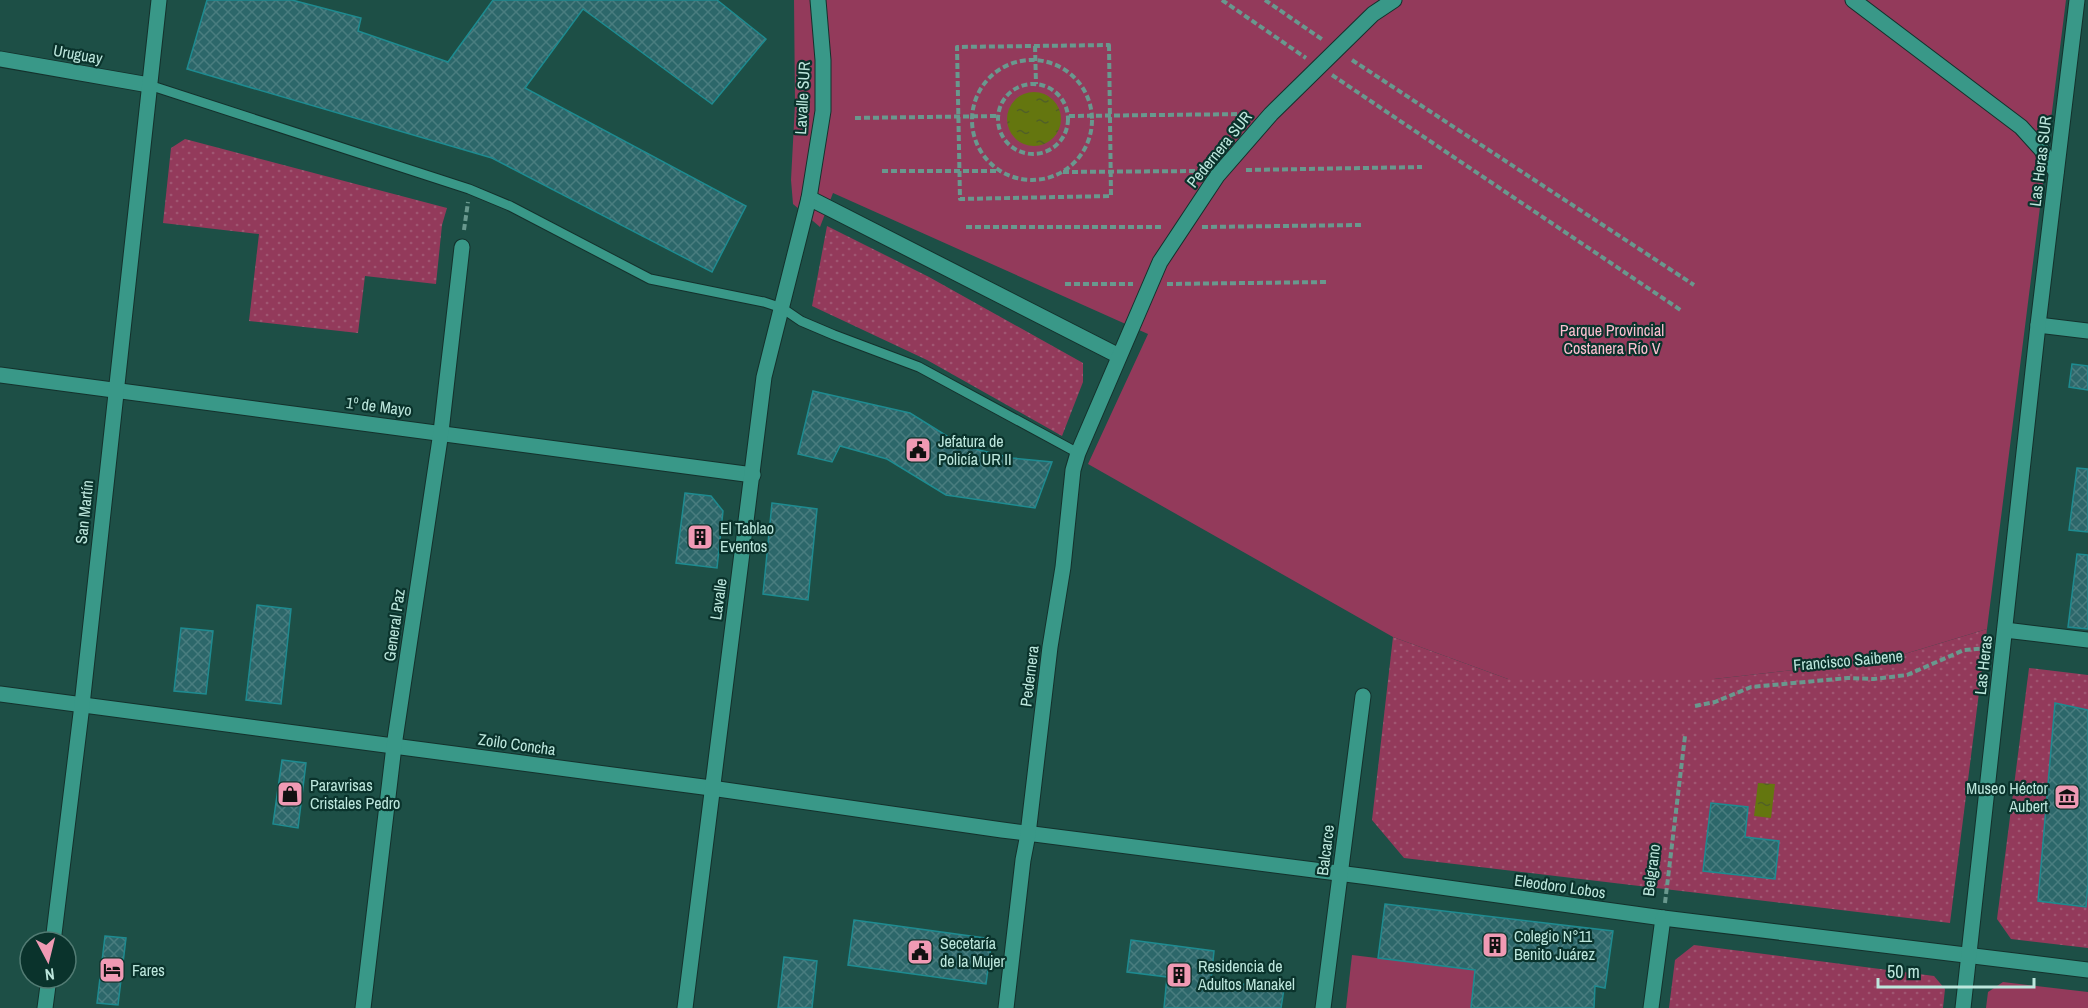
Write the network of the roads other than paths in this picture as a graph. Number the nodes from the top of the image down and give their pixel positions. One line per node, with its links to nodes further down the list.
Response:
1 (159, 0): 8 (street, San Martín)
2 (818, 0): 10 (street, Lavalle SUR)
3 (1394, 0): 15 (street, Pedernera SUR)
4 (1853, 0): 9 (street)
5 (2077, 0): 6 (street, Las Heras SUR)
6 (2082, 19): 9 (street, Las Heras SUR)
7 (0, 59): 8 (street, Uruguay)
8 (149, 85): 12 (lane); 17 (street, San Martín)
9 (2056, 172): 13 (street, Las Heras SUR)
10 (808, 198): 12 (street, Lavalle); 15 (street)
11 (462, 247): 18 (street, General Paz)
12 (782, 308): 19 (lane); 20 (street, Lavalle)
13 (2038, 325): 14 (street); 21 (street, Las Heras)
14 (2088, 332)
15 (1119, 356): 19 (street, Pedernera)
16 (0, 375): 17 (street, 1º de Mayo)
17 (115, 390): 18 (street, 1º de Mayo); 25 (street, San Martín)
18 (441, 432): 20 (street, 1º de Mayo); 26 (street, General Paz)
19 (1078, 453): 28 (street, Pedernera)
20 (753, 475): 27 (street, Lavalle)
21 (2005, 630): 22 (street); 32 (street, Las Heras)
22 (2088, 640)
23 (0, 694): 25 (street, Zoilo Concha)
24 (1363, 696): 29 (street, Balcarce)
25 (82, 705): 26 (street, Zoilo Concha); 31 (street, San Martín)
26 (394, 746): 27 (street, Zoilo Concha); 36 (street, General Paz)
27 (711, 788): 28 (street, Zoilo Concha); 37 (street, Lavalle)
28 (1028, 834): 29 (street, Eleodoro Lobos); 38 (street, Pedernera)
29 (1340, 874): 30 (street, Eleodoro Lobos); 39 (street, Balcarce)
30 (1663, 918): 32 (street, Eleodoro Lobos); 40 (street, Belgrano)
31 (54, 930)
32 (1970, 957): 33 (street, Eleodoro Lobos); 41 (street, Las Heras)
33 (2088, 970)
34 (47, 990): 35 (street)
35 (45, 1008)
36 (363, 1008)
37 (685, 1008)
38 (1006, 1008)
39 (1323, 1008)
40 (1652, 1008)
41 (1963, 1008)

